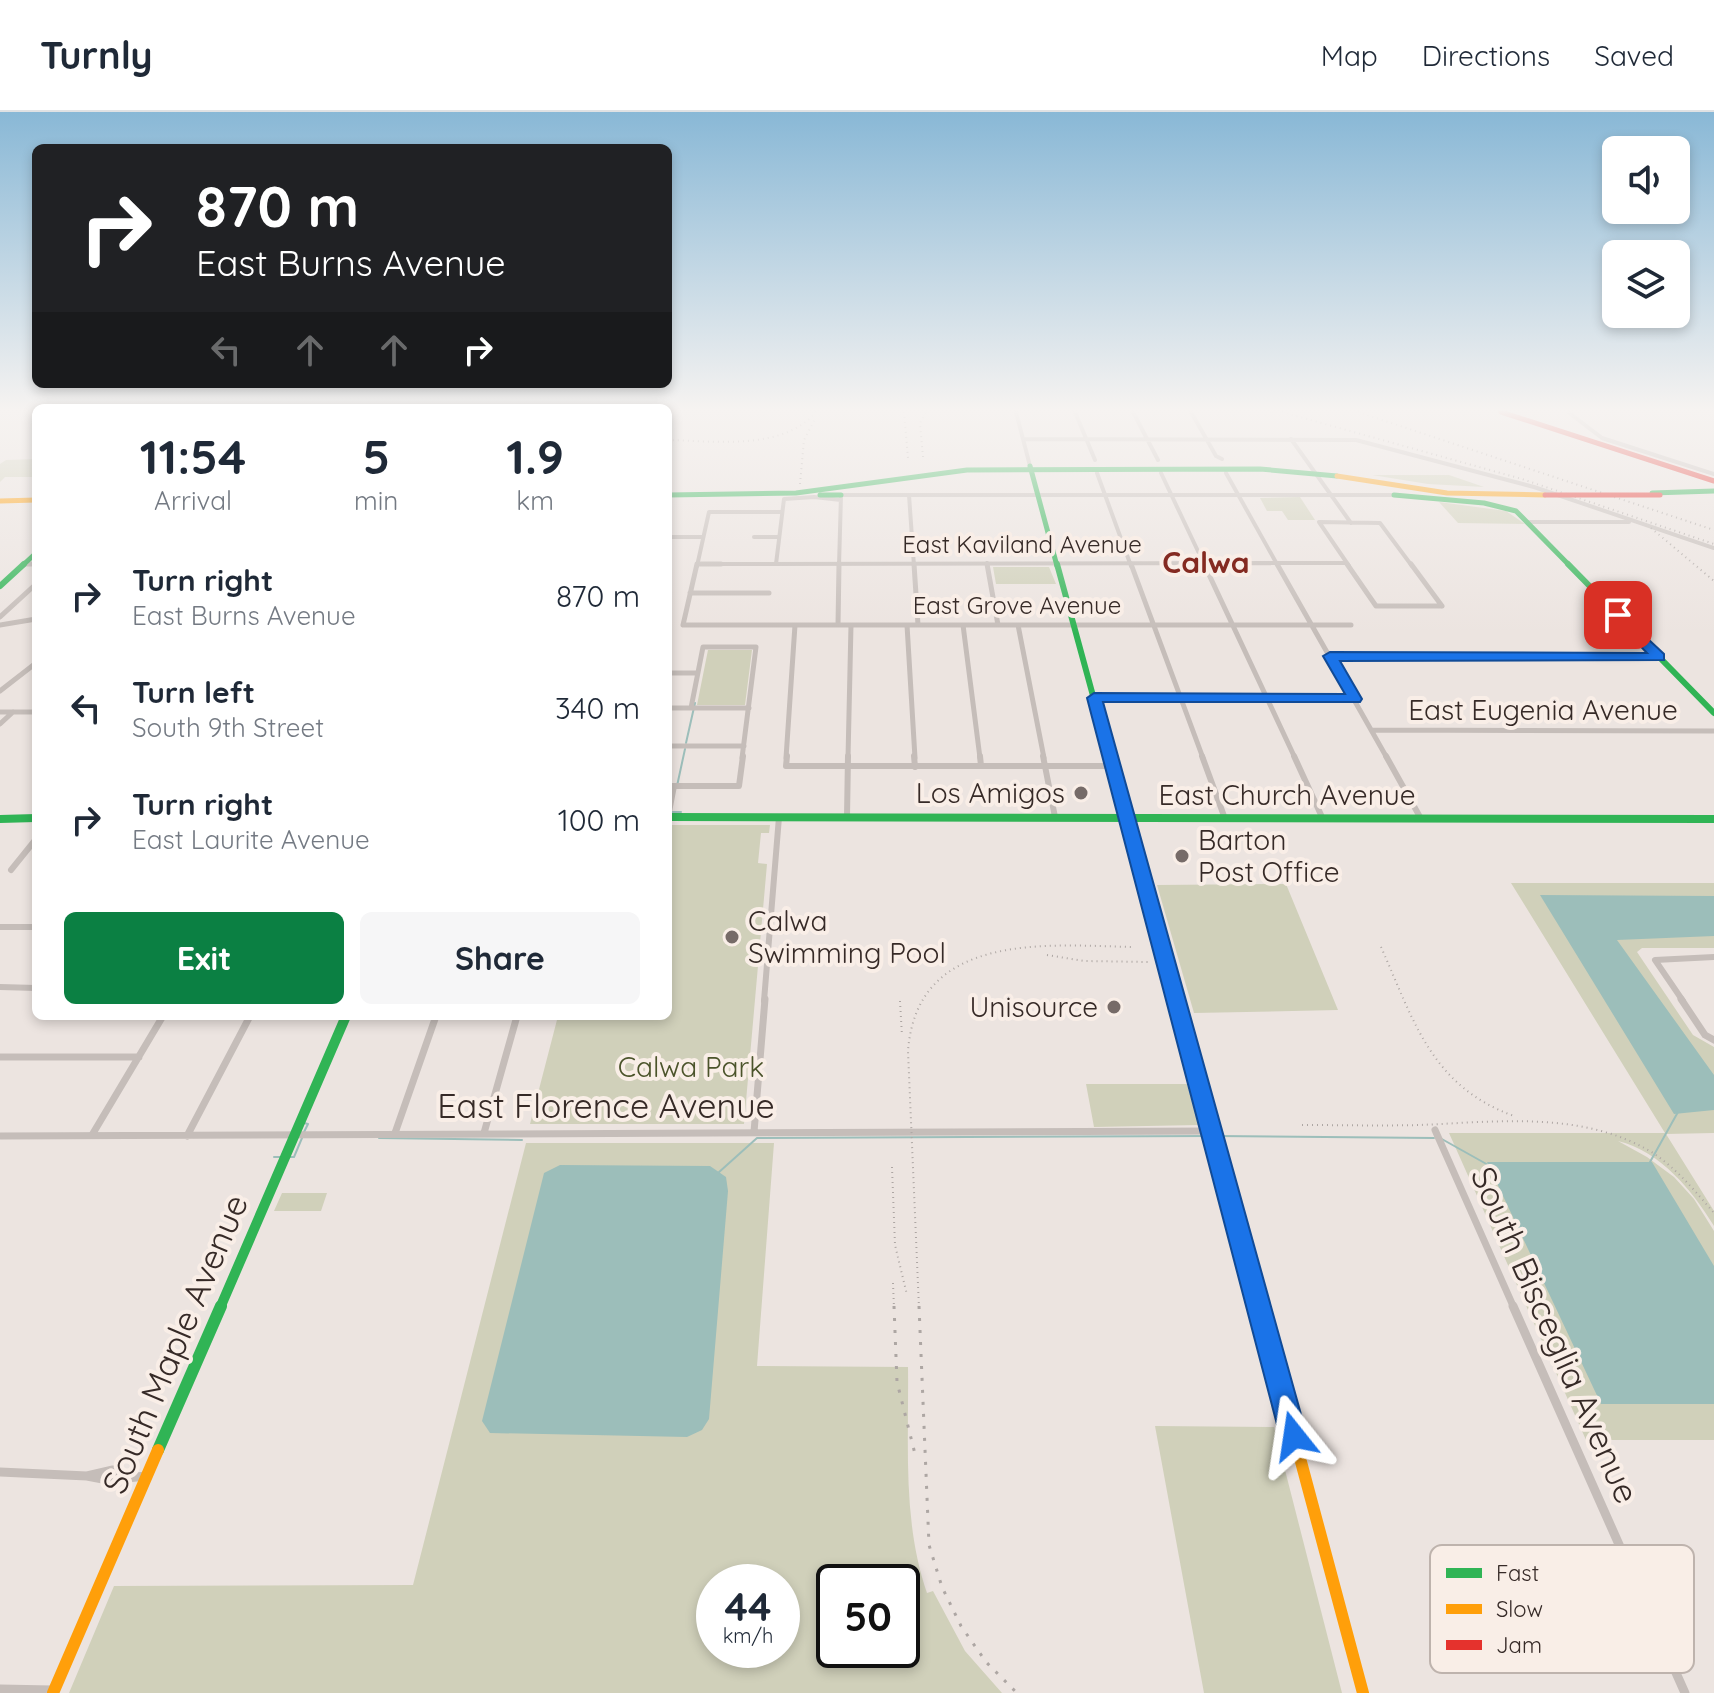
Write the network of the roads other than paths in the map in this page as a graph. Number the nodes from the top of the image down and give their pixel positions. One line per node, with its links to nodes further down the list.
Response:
1 (820, 486): 12 (main road)
2 (857, 486): 22 (main road)
3 (1036, 486): 16 (main road)
4 (1102, 486): 17 (street)
5 (1167, 486): 18 (street)
6 (1234, 486): 19 (street)
7 (1324, 486): 20 (street)
8 (1402, 486): 14 (main road, bridge)
9 (1529, 486): 28 (street)
10 (1701, 486): 14 (main road)
11 (1706, 486): 14 (main road)
12 (672, 493)
13 (672, 493): 22 (main road)
14 (1656, 494)
15 (909, 495): 16 (street); 24 (street); 38 (street)
16 (1038, 495): 17 (street); 40 (main road)
17 (1106, 495): 18 (street); 41 (street)
18 (1172, 495): 19 (street); 42 (street)
19 (1240, 495): 20 (street); 43 (street)
20 (1331, 495): 21 (street); 29 (street)
21 (1394, 495): 27 (main road)
22 (784, 497): 24 (main road); 26 (street)
23 (32, 498): 25 (main road)
24 (841, 498): 37 (street)
25 (0, 499)
26 (781, 512): 31 (street); 33 (street)
27 (1528, 522): 28 (street); 69 (main road)
28 (1637, 522): 34 (street)
29 (1351, 523): 44 (street); 44 (street)
30 (672, 537): 31 (street)
31 (703, 537): 45 (street)
32 (754, 537): 33 (street)
33 (778, 537): 46 (street)
34 (1714, 548)
35 (32, 550): 47 (main road)
36 (31, 562): 48 (main road)
37 (840, 563): 38 (street, East Kaviland Avenue); 46 (street, East Kaviland Avenue); 58 (street)
38 (913, 563): 39 (street, East Kaviland Avenue); 61 (street)
39 (987, 563): 40 (street, East Kaviland Avenue); 63 (street)
40 (1059, 563): 41 (street, East Kaviland Avenue); 65 (main road)
41 (1131, 563): 42 (street, East Kaviland Avenue); 54 (street)
42 (1204, 563): 43 (street, East Kaviland Avenue); 55 (street)
43 (1278, 563): 44 (street, East Kaviland Avenue); 66 (street)
44 (1347, 563)
45 (697, 564): 46 (street, East Kaviland Avenue); 50 (street)
46 (776, 564)
47 (0, 578)
48 (0, 586)
49 (32, 588): 52 (street)
50 (690, 593): 51 (street); 57 (street, East Grove Avenue)
51 (769, 593)
52 (0, 617)
53 (32, 620): 56 (street)
54 (1152, 624): 55 (street, East Grove Avenue); 65 (street, East Grove Avenue); 77 (street)
55 (1232, 624): 66 (street, East Grove Avenue); 78 (street)
56 (0, 625)
57 (795, 625): 58 (street, East Grove Avenue); 95 (street)
58 (838, 625): 59 (street, East Grove Avenue)
59 (851, 625): 60 (street, East Grove Avenue); 95 (street)
60 (907, 625): 61 (street, East Grove Avenue); 96 (street)
61 (918, 625): 62 (street, East Grove Avenue)
62 (963, 625): 63 (street, East Grove Avenue); 92 (street)
63 (998, 625): 64 (street, East Grove Avenue)
64 (1018, 625): 65 (street, East Grove Avenue); 93 (street)
65 (1076, 625): 76 (main road)
66 (1313, 625): 67 (street, East Grove Avenue); 68 (street)
67 (1351, 625)
68 (1330, 656): 69 (street); 79 (street)
69 (1659, 657): 86 (main road)
70 (32, 667): 73 (street)
71 (672, 673): 72 (street)
72 (697, 673): 81 (street); 82 (street)
73 (24, 675): 74 (street); 75 (street)
74 (32, 675)
75 (0, 691)
76 (1094, 698): 77 (street); 94 (main road)
77 (1180, 698): 78 (street); 98 (street)
78 (1268, 699): 79 (street); 103 (street)
79 (1355, 699): 88 (street)
80 (672, 708): 81 (street)
81 (691, 708): 82 (street)
82 (749, 708): 91 (street)
83 (0, 712): 84 (street)
84 (13, 712): 85 (street); 87 (street)
85 (32, 712)
86 (1714, 713)
87 (0, 724)
88 (1372, 730): 89 (street, East Eugenia Avenue); 104 (street)
89 (1714, 731)
90 (672, 746): 91 (street)
91 (744, 746): 97 (street)
92 (981, 766): 93 (street); 96 (street)
93 (1047, 766): 94 (street); 102 (street)
94 (1114, 766): 106 (main road)
95 (849, 767): 96 (street); 101 (street)
96 (915, 767)
97 (672, 786)
98 (1224, 816): 103 (main road, East Church Avenue); 106 (main road, East Church Avenue)
99 (672, 817): 100 (main road, East Church Avenue)
100 (779, 817): 101 (main road, East Church Avenue); 126 (street)
101 (847, 817): 102 (main road, East Church Avenue)
102 (1055, 817): 106 (main road, East Church Avenue)
103 (1322, 817): 104 (main road, East Church Avenue)
104 (1420, 817): 108 (main road, East Church Avenue)
105 (32, 818): 107 (main road)
106 (1127, 818): 125 (main road)
107 (0, 819)
108 (1714, 819)
109 (32, 844): 110 (street)
110 (11, 870)
111 (0, 927): 112 (street)
112 (32, 927)
113 (1714, 957): 121 (street)
114 (0, 987): 115 (street)
115 (32, 988)
116 (161, 1020): 123 (street)
117 (248, 1020): 132 (street)
118 (344, 1020): 129 (main road, South Maple Avenue)
119 (435, 1020): 127 (street)
120 (516, 1020): 128 (street)
121 (1714, 1040)
122 (0, 1057): 123 (street)
123 (139, 1057): 130 (street)
124 (1435, 1130): 135 (street, South Bisceglia Avenue)
125 (1212, 1131): 126 (street, East Florence Avenue); 139 (main road)
126 (754, 1132): 128 (street, East Florence Avenue)
127 (395, 1133): 128 (street, East Florence Avenue); 129 (street, East Florence Avenue)
128 (484, 1133)
129 (295, 1134): 132 (street, East Florence Avenue); 134 (main road, South Maple Avenue)
130 (92, 1135): 131 (street, East Florence Avenue); 132 (street, East Florence Avenue)
131 (0, 1136)
132 (187, 1136)
133 (0, 1472): 134 (street)
134 (146, 1476): 138 (main road, South Maple Avenue)
135 (1619, 1545)
136 (1676, 1673): 140 (street, South Bisceglia Avenue)
137 (0, 1689): 138 (street)
138 (54, 1691)
139 (1363, 1693)
140 (1685, 1693)

